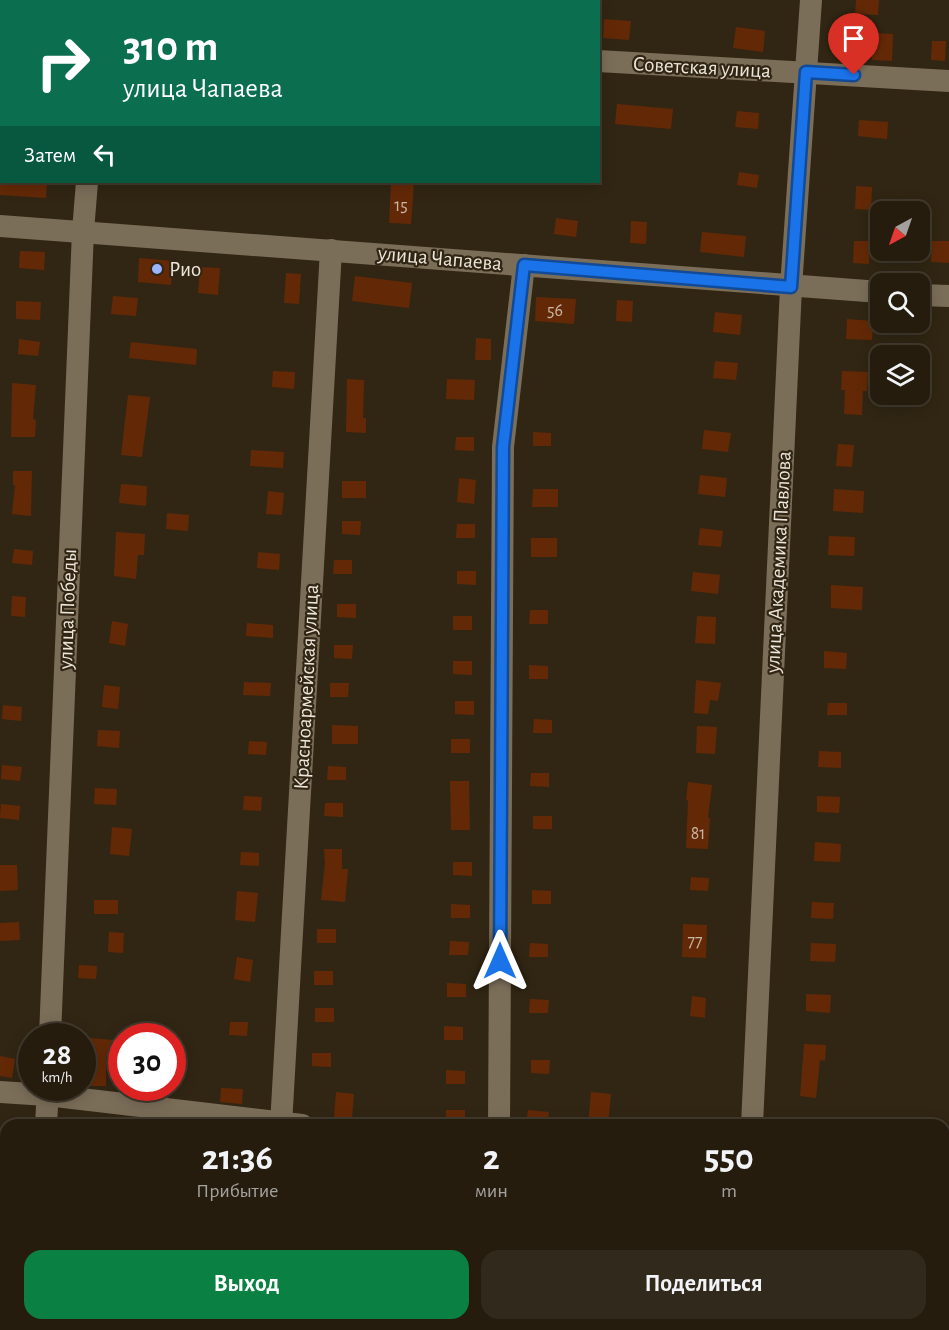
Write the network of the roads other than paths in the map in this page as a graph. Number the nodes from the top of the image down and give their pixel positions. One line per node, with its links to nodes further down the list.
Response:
1 (811, 0): 3 (street, улица Академика Павлова)
2 (600, 61): 3 (street, Советская улица)
3 (806, 72): 4 (street, Советская улица); 10 (street, улица Академика Павлова)
4 (949, 81)
5 (87, 183): 7 (street, улица Победы)
6 (0, 226): 7 (street, улица Чапаева)
7 (83, 231): 8 (street, улица Чапаева); 14 (street, улица Победы)
8 (331, 250): 9 (street, улица Чапаева); 21 (street, Красноармейская улица)
9 (524, 265): 10 (street, улица Чапаева); 22 (street)
10 (791, 287): 11 (street, улица Чапаева); 23 (street, улица Академика Павлова)
11 (870, 291)
12 (930, 295): 13 (street)
13 (949, 296)
14 (51, 1023)
15 (0, 1092): 16 (street)
16 (18, 1092)
17 (96, 1098): 20 (street)
18 (47, 1101): 19 (street)
19 (46, 1119)
20 (252, 1119)
21 (288, 1119)
22 (499, 1119)
23 (752, 1119)

